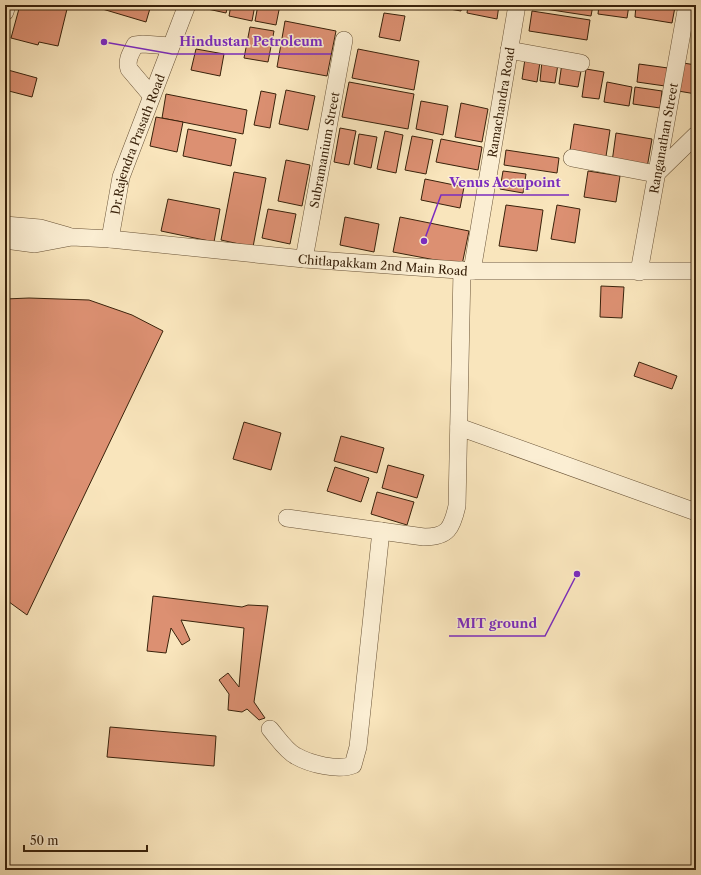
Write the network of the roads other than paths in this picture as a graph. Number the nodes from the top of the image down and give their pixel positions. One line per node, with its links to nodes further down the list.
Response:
1 (7, 5): 5 (street)
2 (187, 5): 7 (street, Dr.Rajendra Prasath Road)
3 (517, 5): 8 (street, Ramachandra Road)
4 (687, 5): 13 (street, Ranganathan Street)
5 (5, 12)
6 (344, 40): 18 (street, Subramanium Street)
7 (170, 46): 10 (street, Dr.Rajendra Prasath Road); 10 (street)
8 (509, 50): 9 (street); 19 (street, Ramachandra Road)
9 (581, 63)
10 (151, 95): 17 (street, Dr.Rajendra Prasath Road)
11 (696, 135): 13 (street)
12 (572, 158): 13 (street)
13 (656, 174): 21 (street, Ranganathan Street)
14 (5, 225): 15 (street)
15 (72, 237): 16 (street); 17 (street, Chitlapakkam 2nd Main Road)
16 (5, 240)
17 (110, 240): 18 (street, Chitlapakkam 2nd Main Road)
18 (304, 259): 19 (street, Chitlapakkam 2nd Main Road)
19 (467, 270): 21 (street, Chitlapakkam 2nd Main Road); 22 (street, Ramachandra Road)
20 (696, 271): 21 (street, Chitlapakkam 2nd Main Road)
21 (639, 272)
22 (459, 427): 23 (street); 25 (street, Ramachandra Road)
23 (696, 512)
24 (287, 518): 25 (street)
25 (381, 531): 26 (street)
26 (270, 729)

